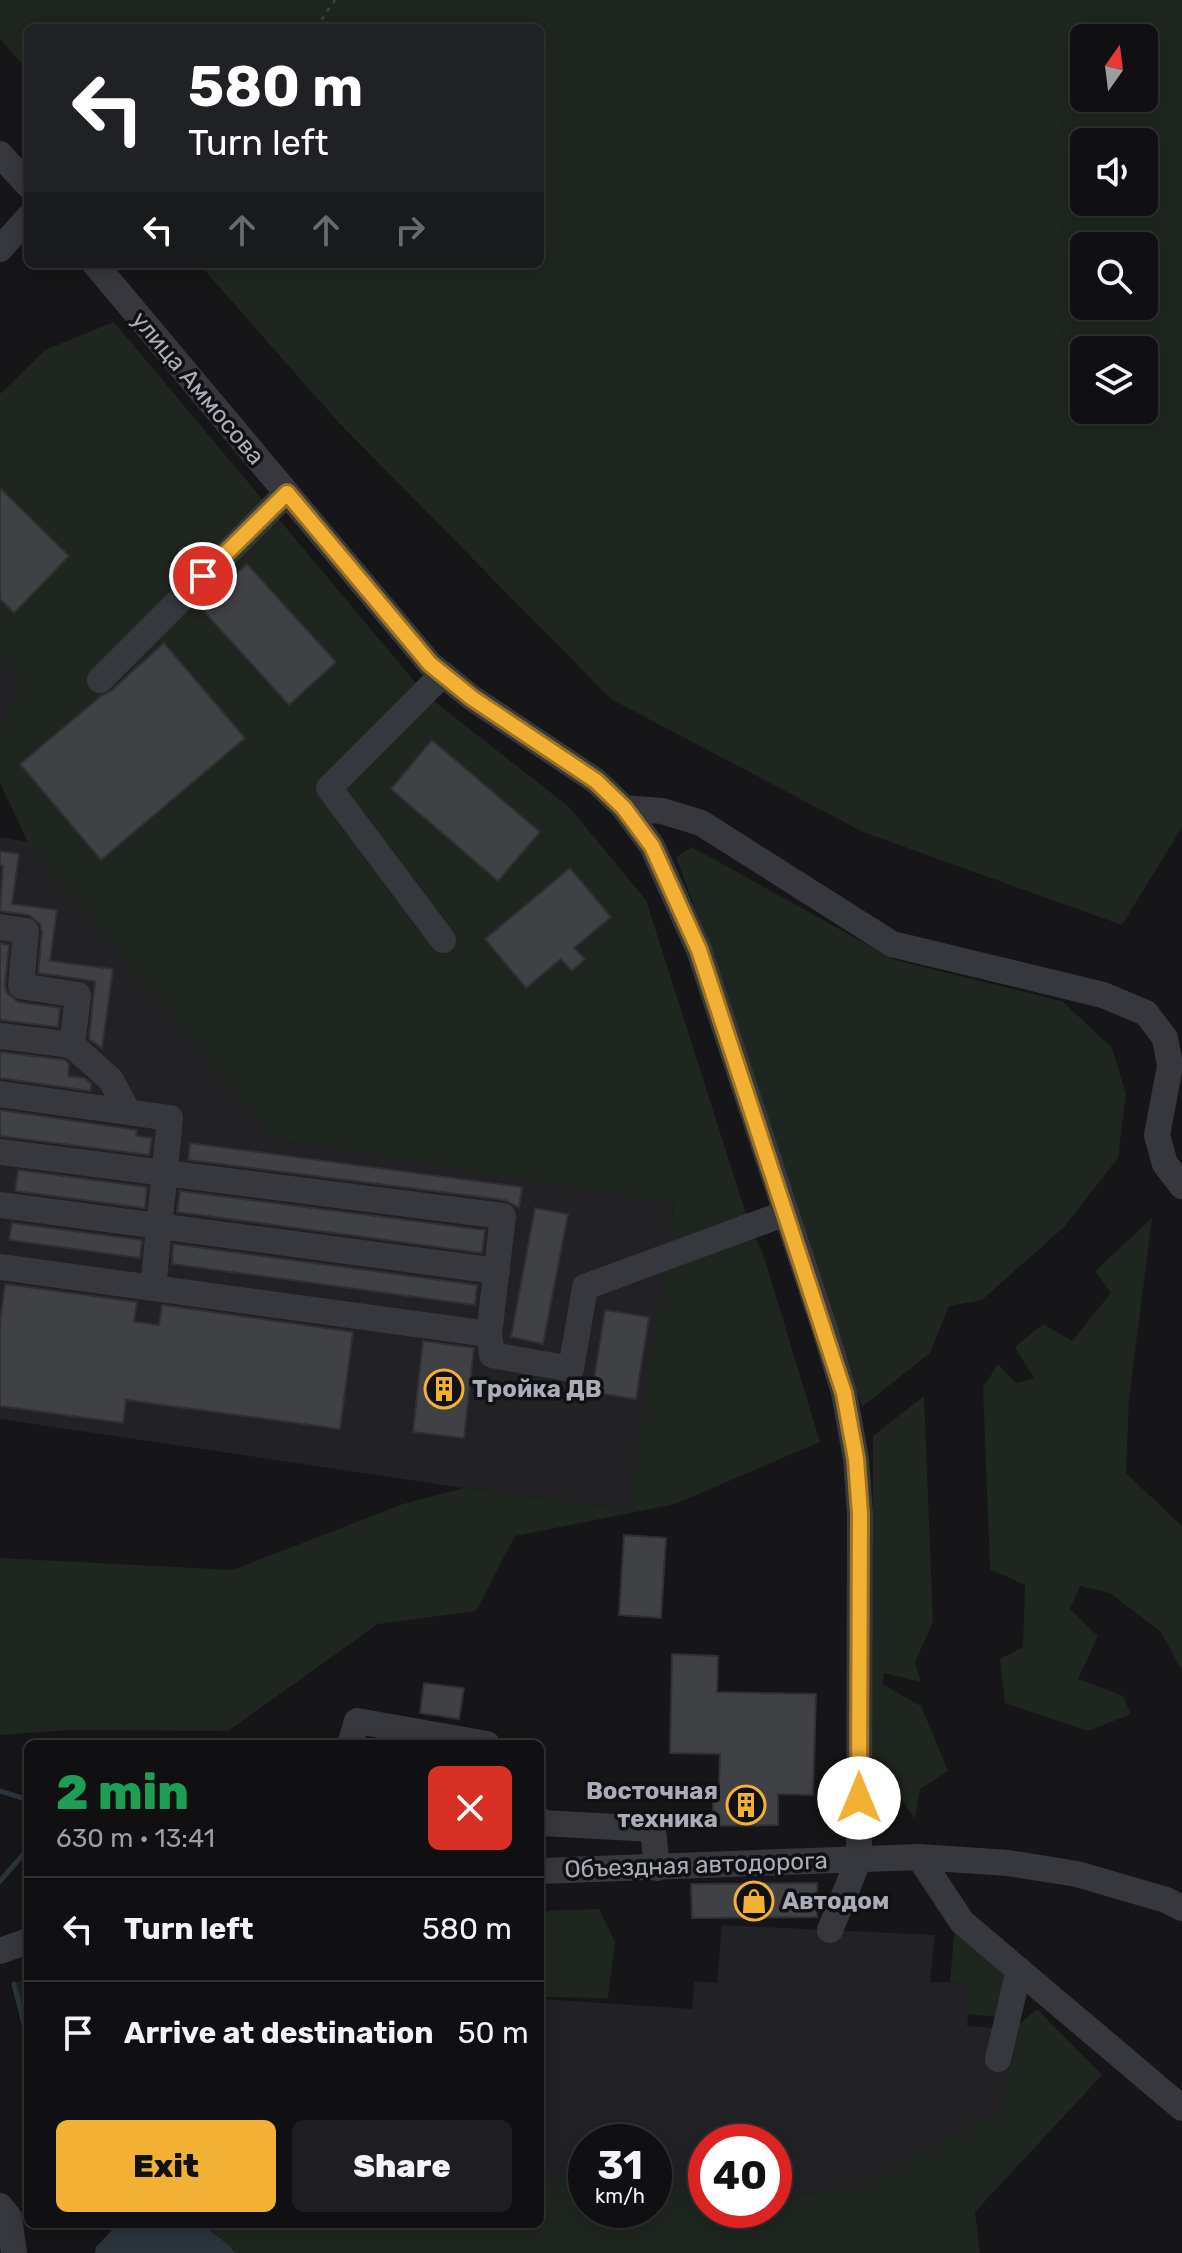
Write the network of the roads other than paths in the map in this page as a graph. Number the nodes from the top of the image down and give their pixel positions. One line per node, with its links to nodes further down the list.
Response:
1 (0, 154): 2 (street)
2 (24, 181)
3 (24, 222): 4 (street)
4 (0, 249)
5 (98, 268): 6 (street, улица Аммосова)
6 (287, 493): 7 (street, улица Аммосова); 8 (street)
7 (443, 674): 9 (street, улица Аммосова); 11 (street)
8 (100, 680)
9 (624, 808): 19 (street); 21 (street, улица Аммосова)
10 (0, 927): 12 (street)
11 (443, 940)
12 (10, 984): 14 (street)
13 (0, 1036): 14 (street)
14 (72, 1045): 16 (street)
15 (0, 1094): 16 (street)
16 (128, 1112): 18 (street)
17 (0, 1152): 18 (street)
18 (165, 1174): 22 (street); 24 (street)
19 (1182, 1186)
20 (0, 1205): 22 (street)
21 (786, 1213): 26 (street); 31 (street, улица Аммосова)
22 (161, 1226): 24 (street); 25 (street)
23 (0, 1267): 25 (street)
24 (497, 1271): 26 (street)
25 (153, 1288): 26 (street)
26 (489, 1334)
27 (351, 1740): 28 (street)
28 (464, 1740)
29 (544, 1823): 32 (street)
30 (919, 1857): 31 (street, Объездная автодорога); 34 (street, Объездная автодорога); 38 (street)
31 (859, 1859): 32 (street, Объездная автодорога); 35 (street)
32 (657, 1868): 33 (street, Объездная автодорога)
33 (544, 1871)
34 (1182, 1908)
35 (830, 1930)
36 (24, 1942): 37 (street)
37 (0, 1951)
38 (1019, 1970): 39 (street); 40 (street)
39 (998, 2059)
40 (1182, 2108)
41 (0, 2206): 42 (street)
42 (14, 2253)

